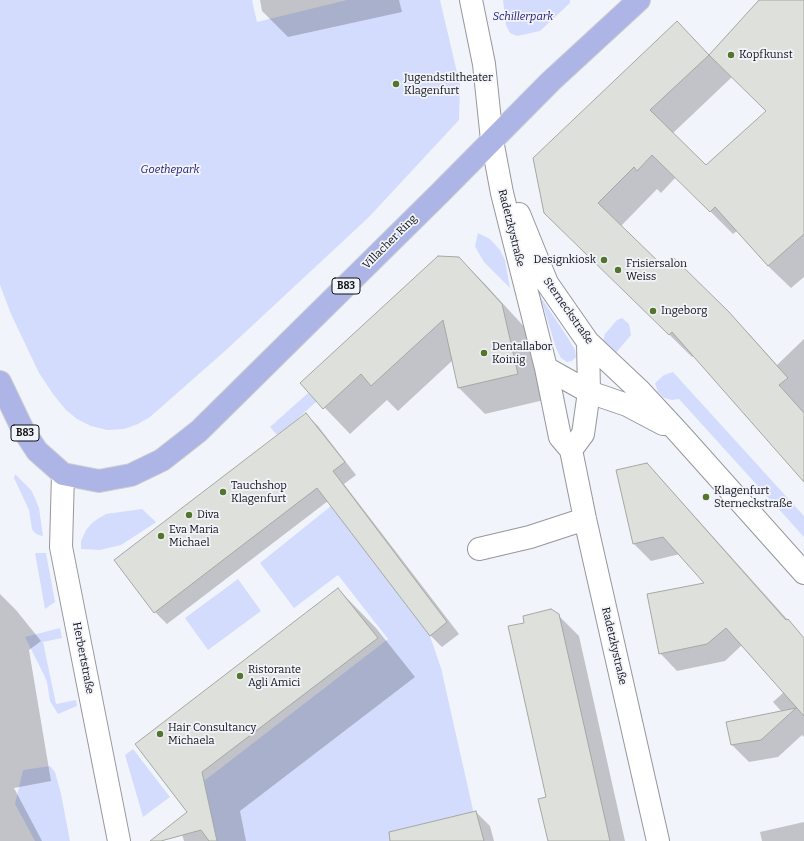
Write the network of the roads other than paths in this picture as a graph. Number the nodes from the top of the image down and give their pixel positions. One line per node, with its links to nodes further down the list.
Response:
1 (471, 0): 3 (street, Radetzkystraße)
2 (639, 0): 3 (main road, Villacher Ring / B83)
3 (492, 140): 4 (street, Sterneckstraße); 5 (street, Radetzkystraße); 10 (main road, Villacher Ring / B83)
4 (588, 342): 7 (street); 8 (street, Sterneckstraße)
5 (546, 368): 7 (street, Sterneckstraße); 9 (street, Radetzkystraße)
6 (0, 382): 10 (main road, B83)
7 (589, 392): 8 (street, Sterneckstraße); 9 (street)
8 (678, 432): 13 (street, Sterneckstraße)
9 (571, 450): 11 (street, Radetzkystraße)
10 (64, 474): 14 (street, Herbertstraße)
11 (585, 518): 12 (street); 15 (street, Radetzkystraße)
12 (479, 549)
13 (804, 573)
14 (119, 841)
15 (658, 841)

